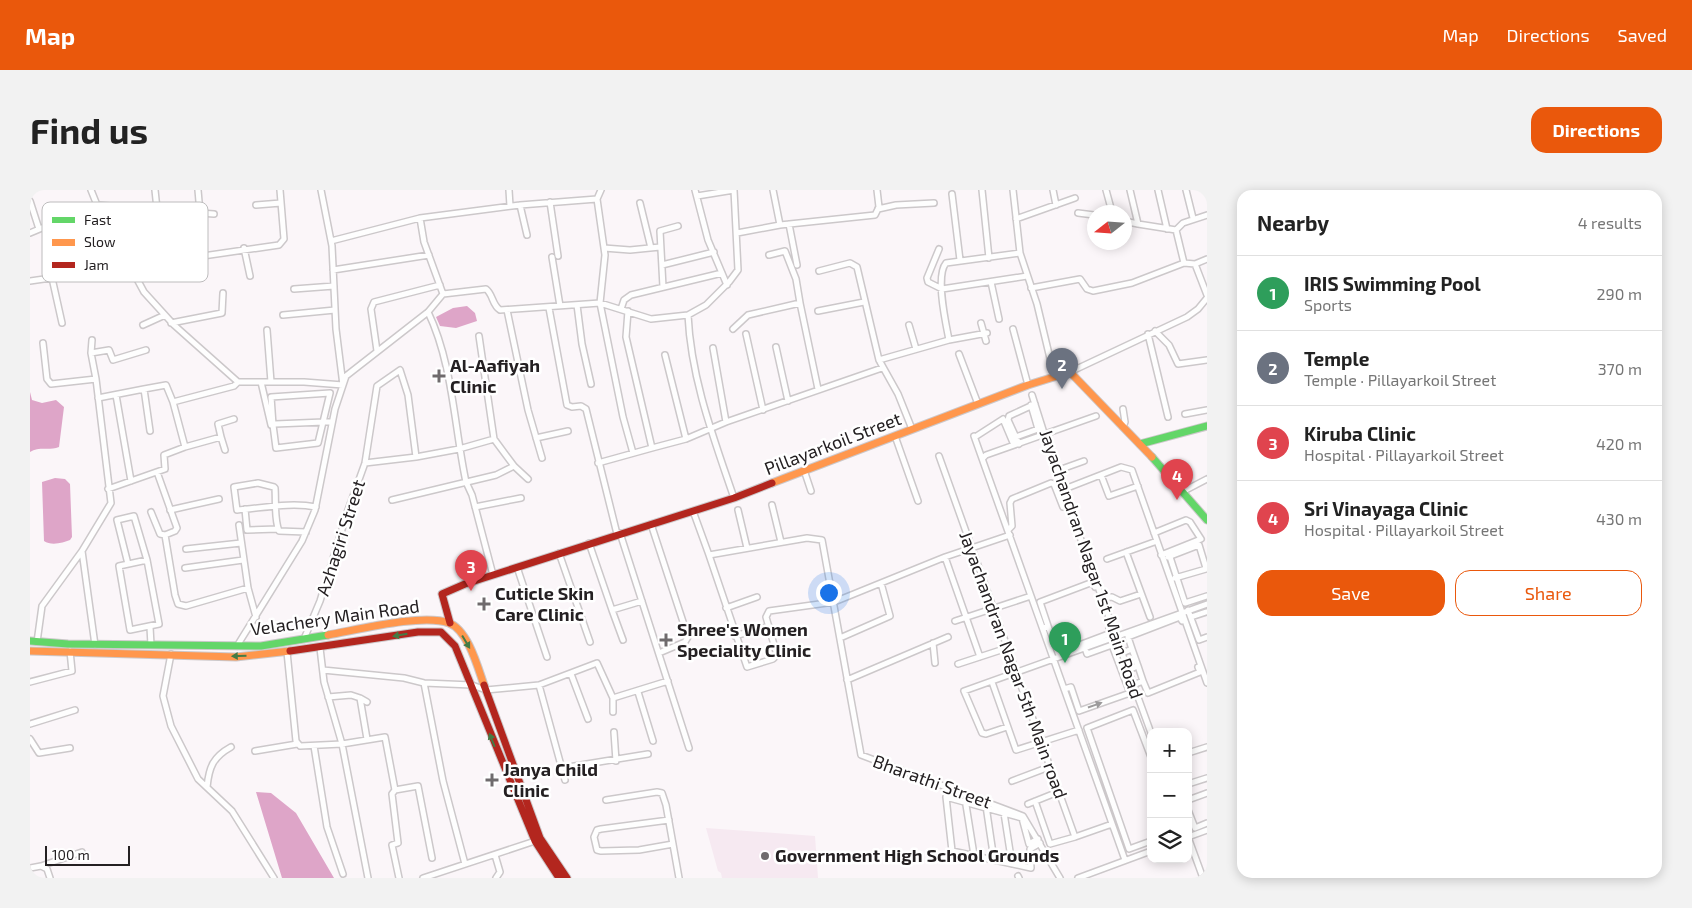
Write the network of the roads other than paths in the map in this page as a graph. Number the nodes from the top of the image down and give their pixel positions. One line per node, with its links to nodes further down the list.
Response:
1 (91, 190): 22 (street)
2 (280, 190): 24 (street)
3 (321, 190): 53 (street)
4 (509, 190): 31 (street)
5 (601, 190): 20 (street)
6 (695, 190): 18 (street)
7 (734, 190): 18 (street); 51 (street)
8 (773, 190): 44 (street)
9 (877, 190): 32 (street)
10 (982, 190): 66 (street)
11 (1013, 190): 40 (street)
12 (1053, 190): 29 (street)
13 (1106, 190): 30 (street)
14 (1130, 190): 43 (street)
15 (1158, 190): 48 (street)
16 (1186, 190): 39 (street)
17 (952, 194): 68 (street)
18 (697, 196): 59 (street)
19 (1075, 198): 29 (street)
20 (598, 199): 23 (street); 56 (street)
21 (30, 201): 47 (street)
22 (96, 202)
23 (550, 202): 28 (street); 65 (street)
24 (281, 203): 27 (street); 55 (street)
25 (640, 203): 57 (street)
26 (934, 203): 32 (street)
27 (256, 205)
28 (520, 205): 31 (street); 52 (street)
29 (1056, 205): 40 (street)
30 (1110, 205)
31 (510, 206): 38 (street)
32 (878, 209): 42 (street)
33 (1078, 213): 36 (street)
34 (208, 214): 35 (street)
35 (214, 214)
36 (1087, 214)
37 (1207, 215): 39 (street)
38 (420, 218): 53 (street); 62 (street)
39 (1193, 218): 49 (street)
40 (1016, 219): 60 (street)
41 (1132, 223): 43 (street)
42 (789, 224): 44 (street); 72 (street)
43 (1138, 224): 48 (street)
44 (780, 225): 51 (street)
45 (678, 226): 54 (street)
46 (42, 227): 47 (street)
47 (38, 229): 50 (street)
48 (1167, 229): 49 (street)
49 (1176, 230): 69 (street)
50 (30, 233)
51 (737, 233): 81 (street)
52 (527, 235)
53 (331, 241): 73 (street)
54 (660, 247): 57 (street); 71 (street)
55 (244, 248): 61 (street); 76 (street)
56 (604, 248): 57 (street); 93 (street)
57 (651, 248)
58 (939, 249): 87 (street)
59 (714, 252): 71 (street); 75 (street)
60 (1020, 253): 66 (street); 77 (street)
61 (208, 254)
62 (430, 255): 73 (street); 82 (street)
63 (769, 255): 91 (street)
64 (552, 256): 95 (street)
65 (558, 256)
66 (989, 258): 68 (street)
67 (1207, 259): 70 (street)
68 (960, 260): 87 (street)
69 (1184, 263): 70 (street); 85 (street)
70 (1195, 264): 90 (street)
71 (662, 265): 84 (street)
72 (797, 265)
73 (333, 270): 83 (street)
74 (820, 271): 92 (street)
75 (722, 273): 81 (street); 84 (street)
76 (250, 276)
77 (1027, 276): 80 (street); 85 (street)
78 (53, 282): 107 (street)
79 (139, 282): 103 (street)
80 (991, 282): 87 (street); 106 (street)
81 (727, 284): 105 (street)
82 (440, 285): 89 (street); 128 (street)
83 (334, 286): 86 (street); 98 (street)
84 (664, 287): 97 (street)
85 (1031, 288): 136 (street)
86 (294, 289)
87 (942, 289): 121 (street)
88 (223, 294): 108 (street)
89 (443, 294): 99 (street); 102 (street)
90 (1207, 296): 115 (street)
91 (800, 302): 112 (street); 145 (street)
92 (864, 302): 101 (street); 132 (street)
93 (600, 303): 94 (street); 97 (street); 185 (street)
94 (577, 304): 95 (street); 141 (street)
95 (560, 306): 96 (street)
96 (549, 308): 99 (street); 192 (street)
97 (621, 309): 100 (street)
98 (335, 310): 104 (street); 142 (street)
99 (507, 310): 177 (street)
100 (628, 311): 105 (street); 182 (street)
101 (818, 311)
102 (428, 312): 128 (street); 183 (street)
103 (165, 315): 108 (street); 110 (street)
104 (282, 315)
105 (688, 315): 168 (street)
106 (999, 318)
107 (62, 323)
108 (171, 323): 138 (street)
109 (981, 323): 116 (street)
110 (143, 325)
111 (910, 325): 126 (street)
112 (733, 329)
113 (1013, 329): 143 (street)
114 (267, 330): 140 (street)
115 (1155, 331): 118 (street); 133 (street)
116 (986, 333): 121 (street); 122 (street)
117 (746, 334): 156 (street)
118 (1148, 334): 135 (street); 160 (street)
119 (479, 336): 176 (street)
120 (92, 340): 129 (street)
121 (949, 340): 126 (street)
122 (986, 340)
123 (43, 343): 137 (street)
124 (776, 347): 151 (street)
125 (713, 348): 164 (street)
126 (916, 349): 132 (street)
127 (146, 350): 129 (street)
128 (378, 351): 142 (street)
129 (91, 353): 137 (street)
130 (959, 354): 153 (street)
131 (665, 355): 178 (street)
132 (879, 360): 134 (street)
133 (1207, 360)
134 (882, 368): 145 (street); 169 (street)
135 (1070, 372): 136 (main road, Pillayarkoil Street); 167 (main road)
136 (1054, 376): 143 (main road, Pillayarkoil Street)
137 (96, 379): 150 (street)
138 (238, 382): 139 (street); 152 (street)
139 (261, 382): 140 (street); 165 (street)
140 (271, 382): 142 (street)
141 (592, 384)
142 (343, 385): 147 (street)
143 (1028, 385): 153 (main road, Pillayarkoil Street)
144 (144, 389): 148 (street); 152 (street); 170 (street)
145 (818, 389): 151 (street)
146 (330, 393): 147 (street); 162 (street); 165 (street)
147 (340, 394): 163 (street)
148 (116, 395): 150 (street); 200 (street)
149 (1032, 395): 154 (street, Jayachandran Nagar 1st Main Road)
150 (98, 398): 203 (street)
151 (788, 401): 156 (street)
152 (173, 402): 181 (street)
153 (978, 404): 169 (main road, Pillayarkoil Street)
154 (1033, 405): 172 (street, Jayachandran Nagar 1st Main Road); 175 (street); 175 (street)
155 (1123, 409): 167 (street)
156 (763, 410): 164 (street)
157 (1207, 410): 158 (street)
158 (1186, 414)
159 (1096, 416): 172 (street)
160 (1168, 417)
161 (234, 419): 174 (street)
162 (324, 422): 163 (street); 165 (street); 165 (street)
163 (332, 422): 215 (street)
164 (726, 422): 168 (street)
165 (272, 426)
166 (1207, 426): 179 (main road)
167 (1123, 427): 179 (main road)
168 (711, 428): 178 (street); 208 (street)
169 (912, 429): 173 (main road, Pillayarkoil Street)
170 (150, 431)
171 (568, 431): 177 (street)
172 (1046, 434): 180 (street); 195 (street, Jayachandran Nagar 1st Main Road)
173 (895, 436): 194 (main road, Pillayarkoil Street); 211 (street)
174 (221, 437): 181 (street); 184 (street)
175 (1016, 437): 180 (street)
176 (494, 438): 183 (street); 193 (street)
177 (536, 438): 188 (street)
178 (686, 439): 182 (street)
179 (1140, 444): 206 (main road)
180 (1016, 445): 189 (street); 189 (street)
181 (185, 448): 196 (street)
182 (652, 448): 185 (street)
183 (459, 449): 187 (street); 201 (street)
184 (225, 450)
185 (633, 453): 192 (street)
186 (938, 456): 239 (street, Jayachandran Nagar 5th Main road)
187 (416, 457): 191 (street, Azhagiri Street); 191 (street, Azhagiri Street)
188 (542, 458)
189 (982, 458): 227 (street)
190 (1084, 461): 195 (street)
191 (366, 463): 286 (street, Azhagiri Street)
192 (598, 463): 230 (street)
193 (514, 466): 198 (street); 201 (street)
194 (804, 470): 205 (street); 208 (main road, Pillayarkoil Street)
195 (1056, 471): 204 (street, Jayachandran Nagar 1st Main Road)
196 (157, 472): 200 (street); 218 (street)
197 (1101, 475): 202 (street); 202 (street); 204 (street)
198 (528, 479)
199 (1207, 479): 206 (street)
200 (131, 481): 203 (street)
201 (466, 482): 210 (street); 216 (street)
202 (1138, 486): 228 (street)
203 (108, 489): 240 (street)
204 (1062, 490): 214 (street, Jayachandran Nagar 1st Main Road)
205 (811, 491)
206 (1182, 492): 222 (main road)
207 (521, 498): 216 (street)
208 (734, 498): 220 (main road, Pillayarkoil Street)
209 (219, 499): 218 (street)
210 (392, 500)
211 (918, 501)
212 (772, 505): 232 (street)
213 (276, 506): 215 (street); 217 (street); 217 (street); 225 (street)
214 (1068, 506): 227 (street); 263 (street, Jayachandran Nagar 1st Main Road)
215 (316, 507): 226 (street)
216 (475, 507): 254 (street)
217 (245, 509): 225 (street)
218 (170, 510): 229 (street)
219 (738, 510): 237 (street)
220 (692, 511): 224 (main road, Pillayarkoil Street); 243 (street)
221 (151, 512): 229 (street)
222 (1207, 520)
223 (239, 524): 233 (street)
224 (651, 524): 230 (main road, Pillayarkoil Street); 302 (street)
225 (278, 529): 226 (street)
226 (306, 532): 272 (street)
227 (1009, 532): 239 (street); 260 (street)
228 (1154, 533): 231 (street); 245 (street)
229 (165, 534): 258 (street)
230 (619, 534): 234 (main road, Pillayarkoil Street); 264 (street)
231 (1156, 541): 241 (street); 245 (street)
232 (781, 542): 237 (street); 265 (street, Bharathi Street)
233 (241, 543): 238 (street); 249 (street)
234 (590, 543): 242 (main road, Pillayarkoil Street); 269 (street)
235 (1207, 543): 236 (street)
236 (1199, 545): 246 (street); 253 (street)
237 (747, 548): 243 (street)
238 (186, 549)
239 (972, 549): 244 (street); 268 (street, Jayachandran Nagar 5th Main road)
240 (82, 551): 288 (street); 291 (street)
241 (1126, 552): 247 (street); 259 (street)
242 (559, 553): 251 (main road, Pillayarkoil Street); 289 (street)
243 (709, 555): 266 (street)
244 (945, 557): 257 (street); 273 (street)
245 (1162, 557): 246 (street); 256 (street)
246 (1170, 557): 255 (street)
247 (1107, 559)
248 (146, 560): 250 (street); 250 (street); 279 (street)
249 (243, 560): 252 (street); 258 (street)
250 (128, 564): 279 (street)
251 (517, 567): 254 (main road, Pillayarkoil Street); 304 (street)
252 (185, 568)
253 (1207, 569): 255 (street)
254 (493, 575): 277 (main road, Pillayarkoil Street)
255 (1176, 578): 256 (street); 261 (street)
256 (1170, 580): 271 (street)
257 (881, 583): 265 (street); 285 (street)
258 (248, 588): 272 (street)
259 (1141, 594): 263 (street); 274 (street)
260 (1031, 596): 268 (street); 280 (street)
261 (1207, 596)
262 (756, 597): 266 (street)
263 (1102, 598): 283 (street, Jayachandran Nagar 1st Main Road)
264 (642, 601): 269 (street); 302 (street)
265 (834, 602): 278 (street); 285 (street, Bharathi Street)
266 (726, 608): 281 (street)
267 (1206, 608): 270 (street); 275 (street)
268 (992, 609): 273 (street); 295 (street, Jayachandran Nagar 5th Main road)
269 (612, 610): 287 (street)
270 (1188, 610): 271 (street); 275 (street)
271 (1182, 613): 283 (street); 320 (street)
272 (256, 617): 293 (street)
273 (967, 617): 276 (street); 305 (street)
274 (1150, 617)
275 (1191, 617): 284 (street)
276 (955, 622)
277 (450, 623): 286 (main road, Velachery Main Road); 325 (main road, one-way to 325)
278 (769, 626): 281 (street); 281 (street)
279 (150, 627): 292 (street)
280 (1046, 627): 280 (street); 306 (street)
281 (735, 636)
282 (948, 637): 290 (street)
283 (1116, 637): 296 (street); 303 (street, Jayachandran Nagar 1st Main Road)
284 (1207, 637)
285 (840, 638): 314 (street, Bharathi Street)
286 (304, 640): 293 (main road, Velachery Main Road)
287 (623, 640)
288 (34, 642): 291 (main road, Velachery Main Road)
289 (590, 642)
290 (933, 644): 307 (street); 314 (street)
291 (95, 645): 292 (main road, Velachery Main Road)
292 (152, 646): 293 (main road, Velachery Main Road)
293 (237, 647)
294 (320, 648): 300 (main road, Velachery Main Road); 310 (street); 323 (main road, Velachery Main Road, one-way to 294)
295 (1007, 648): 305 (street); 313 (street, Jayachandran Nagar 5th Main road)
296 (1085, 648): 306 (street); 324 (street, one-way to 296)
297 (1132, 649): 303 (street); 309 (street); 316 (street)
298 (30, 651): 299 (main road, Velachery Main Road)
299 (70, 651): 301 (main road, Velachery Main Road); 317 (street)
300 (287, 652): 301 (main road, Velachery Main Road, one-way to 301); 343 (street)
301 (171, 653): 361 (street)
302 (659, 653): 315 (street)
303 (1122, 653): 311 (street, Jayachandran Nagar 1st Main Road)
304 (547, 656)
305 (980, 657): 308 (street)
306 (1054, 660): 313 (street); 324 (street)
307 (935, 663)
308 (958, 664)
309 (1138, 666): 311 (street); 316 (street)
310 (323, 670): 318 (street); 327 (street)
311 (1128, 670): 322 (street, Jayachandran Nagar 1st Main Road)
312 (571, 674): 321 (street); 329 (street); 333 (street)
313 (1016, 674): 319 (street); 345 (street, Jayachandran Nagar 5th Main road)
314 (847, 680): 362 (street, Bharathi Street)
315 (668, 681): 326 (street); 350 (street)
316 (1143, 681): 322 (street)
317 (30, 682)
318 (424, 682): 323 (street); 395 (street)
319 (992, 682): 335 (street); 335 (street)
320 (1207, 684)
321 (539, 685): 325 (street); 356 (street)
322 (1133, 685): 336 (street, Jayachandran Nagar 1st Main Road)
323 (472, 686): 325 (street); 382 (main road, Velachery Main Road, one-way to 323)
324 (1064, 689): 337 (street)
325 (486, 690): 407 (main road)
326 (638, 692): 329 (street); 342 (street)
327 (328, 697): 328 (street); 344 (street)
328 (360, 698): 330 (street); 340 (street)
329 (612, 698): 332 (street)
330 (367, 702)
331 (74, 710): 334 (street)
332 (613, 712)
333 (588, 719)
334 (30, 724)
335 (1007, 727): 345 (street)
336 (1149, 728)
337 (1079, 730): 345 (street); 378 (street)
338 (614, 732): 354 (street)
339 (30, 739): 349 (street)
340 (367, 739): 344 (street); 363 (street)
341 (1147, 741): 384 (street)
342 (653, 742)
343 (297, 744): 346 (street); 351 (street)
344 (342, 744): 346 (street); 402 (street)
345 (1041, 744): 355 (street, Jayachandran Nagar 5th Main road)
346 (314, 746): 399 (street)
347 (1207, 746): 352 (street)
348 (231, 747): 361 (street)
349 (70, 748)
350 (689, 748)
351 (255, 751)
352 (1192, 752)
353 (648, 754): 354 (street)
354 (616, 761): 356 (street)
355 (1050, 767): 359 (street); 364 (street, Jayachandran Nagar 5th Main road)
356 (562, 768): 358 (street)
357 (1207, 778): 360 (street)
358 (565, 780)
359 (1012, 781)
360 (1192, 783)
361 (207, 787): 401 (street)
362 (949, 788): 366 (street); 369 (street, Bharathi Street)
363 (395, 790): 392 (street); 403 (street)
364 (1058, 792): 370 (street); 381 (street, Jayachandran Nagar 5th Main road)
365 (1207, 792): 367 (street)
366 (946, 797): 373 (street); 391 (street)
367 (1192, 798)
368 (606, 800): 376 (street)
369 (985, 800): 373 (street); 383 (street, Bharathi Street)
370 (1035, 801): 371 (street); 381 (street)
371 (1028, 804)
372 (966, 805): 391 (street)
373 (986, 808): 374 (street); 393 (street)
374 (1004, 813): 386 (street); 396 (street)
375 (1191, 818): 377 (street)
376 (669, 820): 385 (street); 385 (street)
377 (1207, 823)
378 (1112, 824): 381 (street); 394 (street)
379 (1207, 830): 380 (street)
380 (1192, 836)
381 (1075, 837)
382 (535, 841): 390 (street); 406 (main road, Velachery Main Road)
383 (1039, 841): 386 (street); 409 (street, Bharathi Street)
384 (1147, 842)
385 (673, 844): 408 (street)
386 (1030, 846): 396 (street)
387 (1192, 848): 411 (street)
388 (82, 852): 397 (street)
389 (1147, 852): 394 (street)
390 (495, 855): 395 (street); 405 (street)
391 (974, 855): 393 (street)
392 (432, 858)
393 (994, 860): 396 (street)
394 (1125, 860): 410 (street)
395 (465, 864): 404 (street)
396 (1012, 864)
397 (42, 866): 398 (street); 400 (street)
398 (30, 868)
399 (344, 874)
400 (50, 878)
401 (274, 878)
402 (368, 878)
403 (399, 878)
404 (423, 878)
405 (496, 878)
406 (559, 878)
407 (567, 878)
408 (679, 878)
409 (1060, 878)
410 (1078, 878)
411 (1203, 878)

